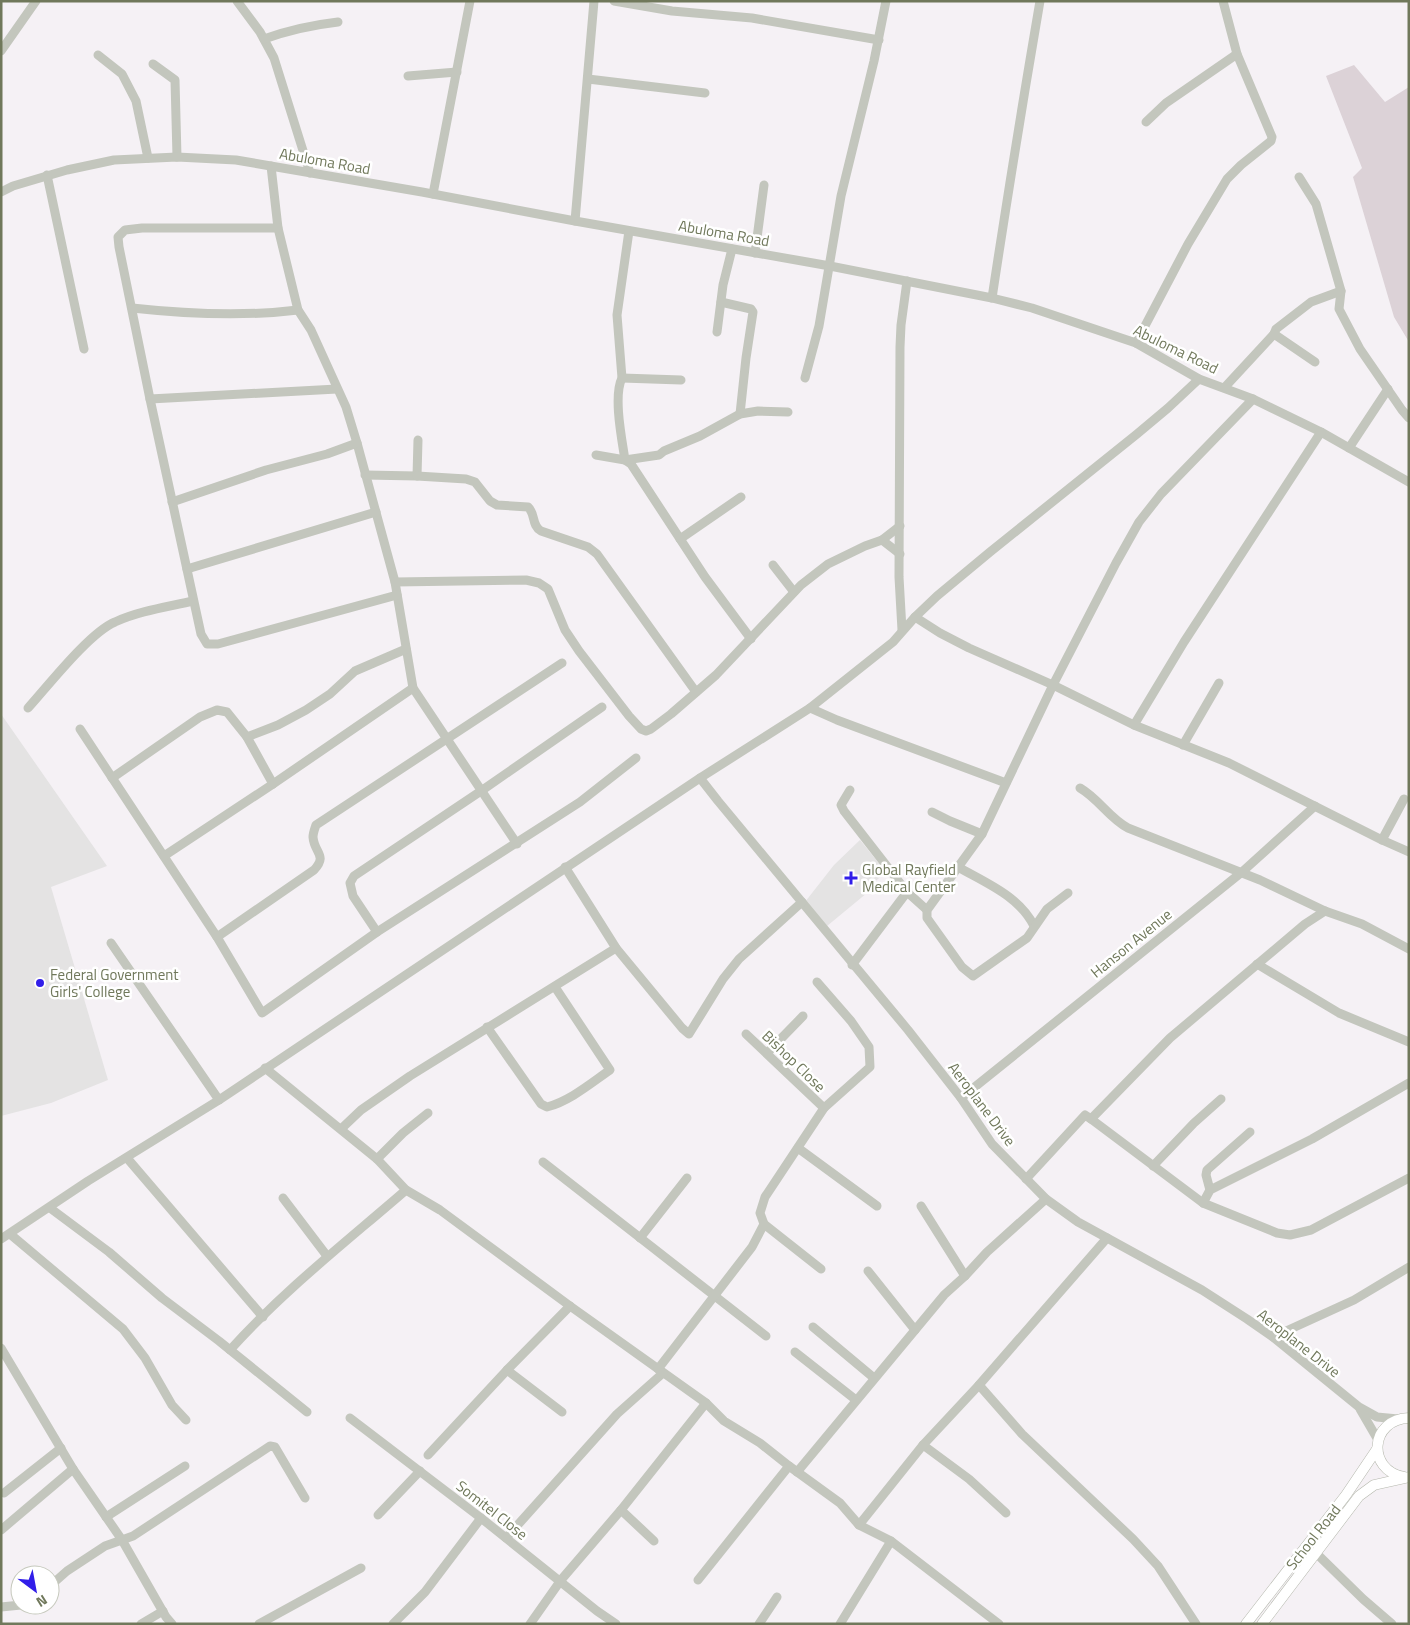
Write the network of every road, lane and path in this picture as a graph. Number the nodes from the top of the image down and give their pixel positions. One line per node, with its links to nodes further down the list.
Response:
1 (36, 1): 12 (street)
2 (237, 1): 10 (street)
3 (470, 1): 16 (street)
4 (594, 1): 18 (street)
5 (614, 1): 11 (street)
6 (886, 1): 11 (street)
7 (1040, 1): 38 (street)
8 (1223, 1): 13 (street)
9 (338, 22): 10 (street)
10 (264, 39): 24 (street)
11 (879, 40): 35 (street)
12 (1, 51)
13 (1237, 54): 20 (street); 44 (street)
14 (98, 55): 22 (street)
15 (154, 64): 21 (street)
16 (457, 72): 17 (street); 29 (street)
17 (408, 76)
18 (588, 79): 19 (street); 30 (street)
19 (705, 93)
20 (1146, 122)
21 (177, 157): 22 (street, Abuloma Road); 23 (street, Abuloma Road)
22 (148, 158): 25 (street, Abuloma Road)
23 (271, 166): 24 (street, Abuloma Road); 31 (street)
24 (310, 173): 29 (street, Abuloma Road)
25 (46, 175): 28 (street, Abuloma Road); 45 (street)
26 (1298, 177): 37 (street)
27 (764, 185): 34 (street)
28 (1, 192)
29 (433, 194): 30 (street, Abuloma Road)
30 (575, 221): 32 (street, Abuloma Road)
31 (278, 228): 40 (street); 41 (street)
32 (629, 231): 33 (street, Abuloma Road); 47 (street)
33 (732, 249): 34 (street, Abuloma Road); 39 (street)
34 (756, 253): 35 (street, Abuloma Road)
35 (830, 266): 36 (street, Abuloma Road); 48 (street)
36 (907, 281): 38 (street, Abuloma Road); 71 (street)
37 (1341, 291): 43 (street); 53 (street)
38 (992, 298): 44 (street, Abuloma Road)
39 (721, 302): 42 (street); 57 (street)
40 (132, 308): 41 (street); 55 (street)
41 (298, 310): 52 (street)
42 (717, 332)
43 (1274, 334): 46 (street); 51 (street)
44 (1136, 343): 49 (street, Abuloma Road)
45 (84, 349)
46 (1316, 362)
47 (622, 378): 50 (street); 64 (street)
48 (805, 378)
49 (1199, 378): 51 (street, Abuloma Road); 81 (street)
50 (681, 380)
51 (1225, 387): 54 (street, Abuloma Road)
52 (337, 389): 55 (street); 61 (street)
53 (1388, 389): 58 (street); 62 (street)
54 (1254, 398): 59 (street, Abuloma Road); 87 (street)
55 (150, 399): 69 (street)
56 (788, 412): 57 (street)
57 (740, 414): 64 (street)
58 (1409, 418)
59 (1321, 432): 62 (street, Abuloma Road); 93 (street)
60 (418, 440): 66 (street)
61 (357, 443): 65 (street); 69 (street)
62 (1349, 448): 67 (street, Abuloma Road)
63 (596, 455): 64 (street)
64 (625, 460): 72 (street)
65 (365, 475): 66 (street); 70 (street)
66 (417, 476): 89 (street)
67 (1409, 482)
68 (741, 497): 72 (street)
69 (172, 502): 76 (street)
70 (376, 512): 76 (street); 77 (street)
71 (900, 526): 73 (street); 74 (street)
72 (680, 539): 83 (street)
73 (882, 540): 74 (street); 78 (street)
74 (900, 554): 82 (street)
75 (773, 565): 78 (street)
76 (187, 569): 80 (street)
77 (395, 582): 79 (street); 89 (street)
78 (794, 592): 83 (street)
79 (397, 595): 80 (street); 84 (street)
80 (193, 601): 91 (street)
81 (915, 617): 82 (street); 87 (street)
82 (902, 630): 92 (street)
83 (751, 639): 89 (street)
84 (406, 649): 88 (street); 95 (street)
85 (562, 663): 96 (street)
86 (1219, 683): 97 (street)
87 (1053, 685): 93 (street); 101 (street)
88 (413, 688): 96 (street); 102 (street)
89 (696, 692)
90 (602, 707): 105 (street)
91 (28, 708)
92 (810, 708): 100 (street); 101 (street)
93 (1134, 725): 97 (street)
94 (80, 729): 99 (street)
95 (247, 737): 99 (street); 102 (street)
96 (446, 739): 105 (street); 124 (street)
97 (1183, 745): 107 (street)
98 (636, 758): 111 (street)
99 (112, 778): 113 (street)
100 (700, 778): 114 (street); 119 (street, Aeroplane Drive)
101 (1006, 783): 109 (street)
102 (273, 784): 113 (street)
103 (1080, 788): 116 (street)
104 (850, 790): 117 (street)
105 (481, 791): 111 (street); 123 (street)
106 (1404, 798): 110 (street)
107 (1315, 806): 110 (street); 116 (street, Hanson Avenue)
108 (932, 812): 109 (street)
109 (982, 834): 115 (street)
110 (1382, 840): 112 (street)
111 (517, 844): 123 (street)
112 (1409, 852)
113 (164, 856): 124 (street)
114 (565, 867): 126 (street); 137 (street)
115 (958, 867): 120 (street); 122 (street)
116 (1242, 872): 121 (street); 139 (street, Hanson Avenue)
117 (907, 892): 120 (street); 129 (street)
118 (1068, 893): 122 (street)
119 (802, 902): 126 (street); 129 (street, Aeroplane Drive)
120 (927, 910): 122 (street)
121 (1325, 911): 127 (street); 128 (street)
122 (1034, 926)
123 (377, 932): 124 (street)
124 (217, 937)
125 (111, 943): 141 (street)
126 (616, 948): 131 (street)
127 (1409, 949)
128 (1257, 964): 135 (street); 144 (street)
129 (852, 965): 139 (street, Aeroplane Drive)
130 (818, 982): 142 (street)
131 (555, 987): 133 (street); 133 (street)
132 (803, 1016): 136 (street)
133 (486, 1027): 145 (street)
134 (746, 1034): 136 (street, Bishop Close)
135 (1409, 1042)
136 (767, 1053): 142 (street, Bishop Close)
137 (265, 1068): 141 (street); 145 (street)
138 (1409, 1083): 156 (street)
139 (961, 1098): 154 (street, Aeroplane Drive)
140 (1221, 1099): 151 (street)
141 (219, 1100): 148 (street)
142 (824, 1108): 147 (street)
143 (428, 1113): 149 (street)
144 (1091, 1119): 151 (street); 154 (street)
145 (340, 1129): 149 (street)
146 (1250, 1132): 156 (street)
147 (798, 1148): 160 (street); 163 (street)
148 (127, 1158): 162 (street); 175 (street)
149 (377, 1159): 155 (street)
150 (543, 1162): 165 (street)
151 (1153, 1166): 159 (street)
152 (686, 1178): 165 (street)
153 (1409, 1178): 159 (street)
154 (1026, 1180): 158 (street, Aeroplane Drive)
155 (406, 1190): 168 (street); 174 (street)
156 (1210, 1190): 159 (street)
157 (284, 1198): 168 (street)
158 (1046, 1199): 166 (street, Aeroplane Drive); 172 (street)
159 (1203, 1203)
160 (877, 1206)
161 (921, 1206): 172 (street)
162 (50, 1208): 164 (street); 181 (street)
163 (764, 1224): 170 (street); 173 (street)
164 (10, 1234): 167 (street); 195 (street)
165 (640, 1238): 173 (street)
166 (1107, 1238): 179 (street, Aeroplane Drive); 186 (street)
167 (1, 1239)
168 (327, 1256): 175 (street)
169 (1409, 1267): 179 (street)
170 (821, 1269)
171 (868, 1271): 177 (street)
172 (965, 1276): 177 (street)
173 (714, 1296): 178 (street); 184 (street)
174 (570, 1306): 183 (street); 184 (street)
175 (263, 1317): 181 (street)
176 (812, 1327): 185 (street)
177 (915, 1330): 185 (street)
178 (766, 1336)
179 (1273, 1337): 189 (street, Aeroplane Drive)
180 (1, 1348): 198 (street)
181 (230, 1350): 190 (street)
182 (795, 1352): 187 (street)
183 (507, 1370): 191 (street); 199 (street)
184 (661, 1371): 188 (street); 215 (street)
185 (874, 1378): 187 (street)
186 (979, 1385): 197 (street); 235 (street)
187 (856, 1400): 204 (street)
188 (706, 1403): 201 (street); 208 (street)
189 (1358, 1407): 194 (street); 196 (street)
190 (307, 1412)
191 (562, 1412)
192 (350, 1418): 203 (street, Somitel Close)
193 (1409, 1418): 194 (main road)
194 (1398, 1419): 196 (main road, School Road)
195 (186, 1420)
196 (1377, 1444): 205 (main road); 236 (main road, School Road)
197 (923, 1446): 209 (street); 213 (street)
198 (61, 1448): 202 (street); 206 (street)
199 (428, 1455)
200 (185, 1466): 211 (street)
201 (789, 1466): 204 (street); 223 (street)
202 (74, 1469): 211 (street); 214 (street)
203 (420, 1471): 210 (street); 212 (street, Somitel Close)
204 (797, 1472): 213 (street)
205 (1408, 1477): 219 (main road)
206 (4, 1493)
207 (305, 1498): 216 (street)
208 (620, 1510): 217 (street); 222 (street)
209 (1006, 1513)
210 (378, 1514)
211 (106, 1517): 216 (street)
212 (481, 1518): 215 (street, Somitel Close); 229 (street)
213 (859, 1525): 218 (street)
214 (1, 1530)
215 (506, 1538): 222 (street, Somitel Close)
216 (122, 1540): 221 (street); 225 (street)
217 (654, 1540)
218 (891, 1542): 233 (street); 234 (street)
219 (1316, 1553): 237 (main road); 238 (street)
220 (361, 1568): 228 (street)
221 (60, 1577)
222 (560, 1580): 230 (street); 231 (street, Somitel Close)
223 (698, 1580)
224 (777, 1597): 232 (street)
225 (163, 1611): 226 (street); 227 (street)
226 (140, 1624)
227 (172, 1624)
228 (259, 1624)
229 (393, 1624)
230 (530, 1624)
231 (616, 1624)
232 (759, 1624)
233 (840, 1624)
234 (1000, 1624)
235 (1196, 1624)
236 (1246, 1624)
237 (1262, 1624)
238 (1392, 1624)

